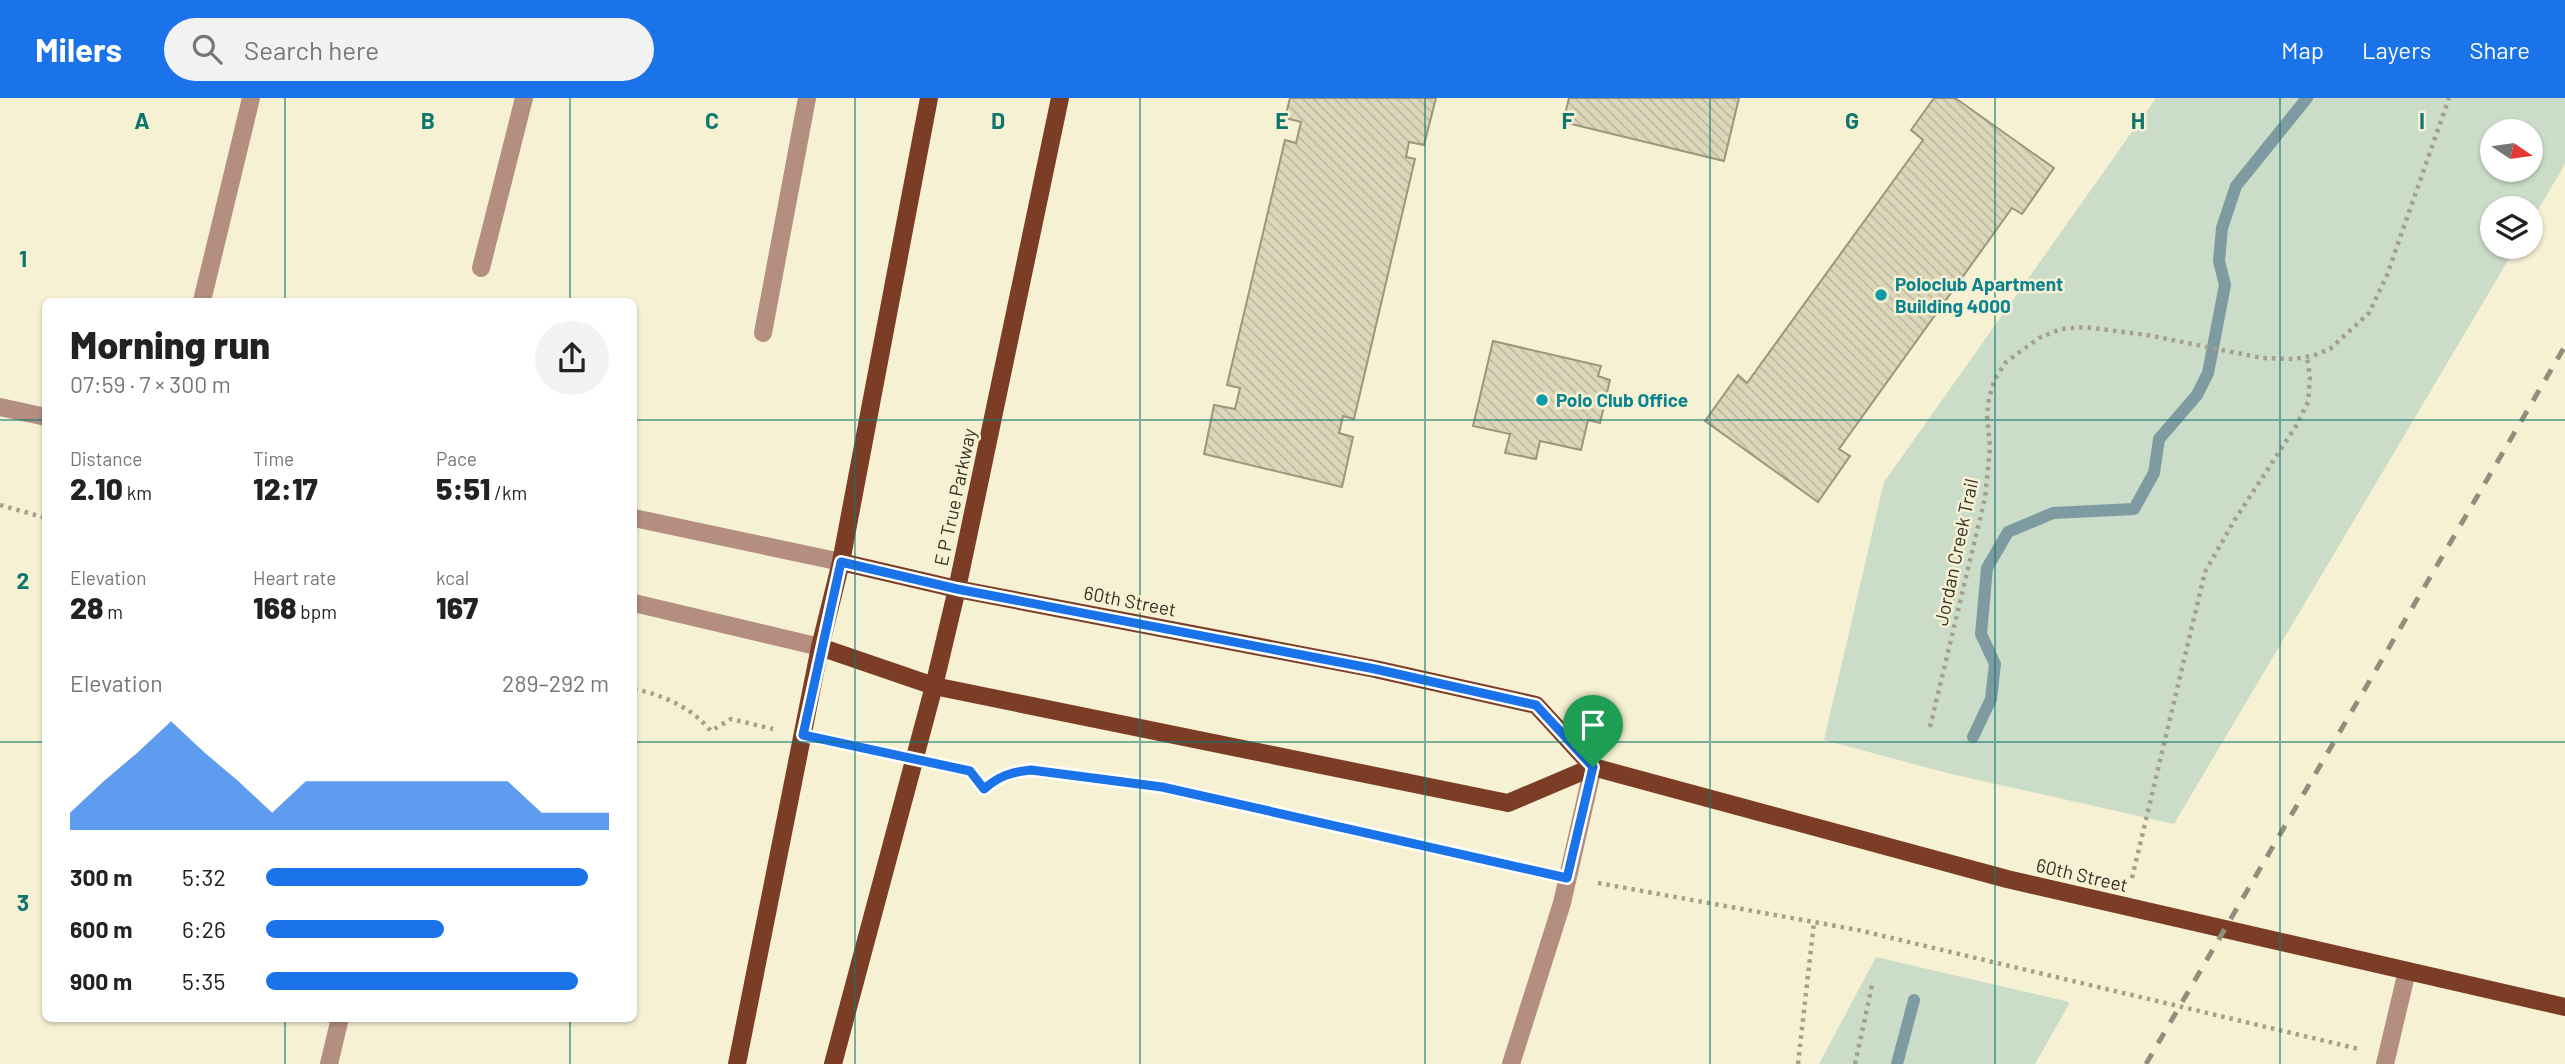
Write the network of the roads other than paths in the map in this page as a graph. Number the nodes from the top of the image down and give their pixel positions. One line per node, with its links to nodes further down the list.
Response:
1 (251, 98): 7 (street)
2 (524, 98): 6 (street)
3 (807, 98): 8 (street)
4 (929, 98): 12 (main road)
5 (1060, 98): 13 (main road, E P True Parkway)
6 (481, 268)
7 (203, 298)
8 (763, 333)
9 (0, 407): 10 (street)
10 (42, 416)
11 (637, 519): 12 (street, 60th Street)
12 (841, 562): 13 (main road, 60th Street); 15 (main road)
13 (957, 589): 16 (main road, E P True Parkway); 17 (main road, 60th Street)
14 (637, 604): 15 (street)
15 (820, 647): 16 (main road); 23 (main road)
16 (934, 686): 17 (main road); 24 (main road, E P True Parkway)
17 (1593, 767): 18 (main road, 60th Street); 25 (street)
18 (2407, 971): 19 (main road, 60th Street); 21 (street)
19 (2565, 1007)
20 (339, 1022): 22 (street)
21 (2386, 1060)
22 (329, 1064)
23 (737, 1064)
24 (833, 1064)
25 (1510, 1064)

